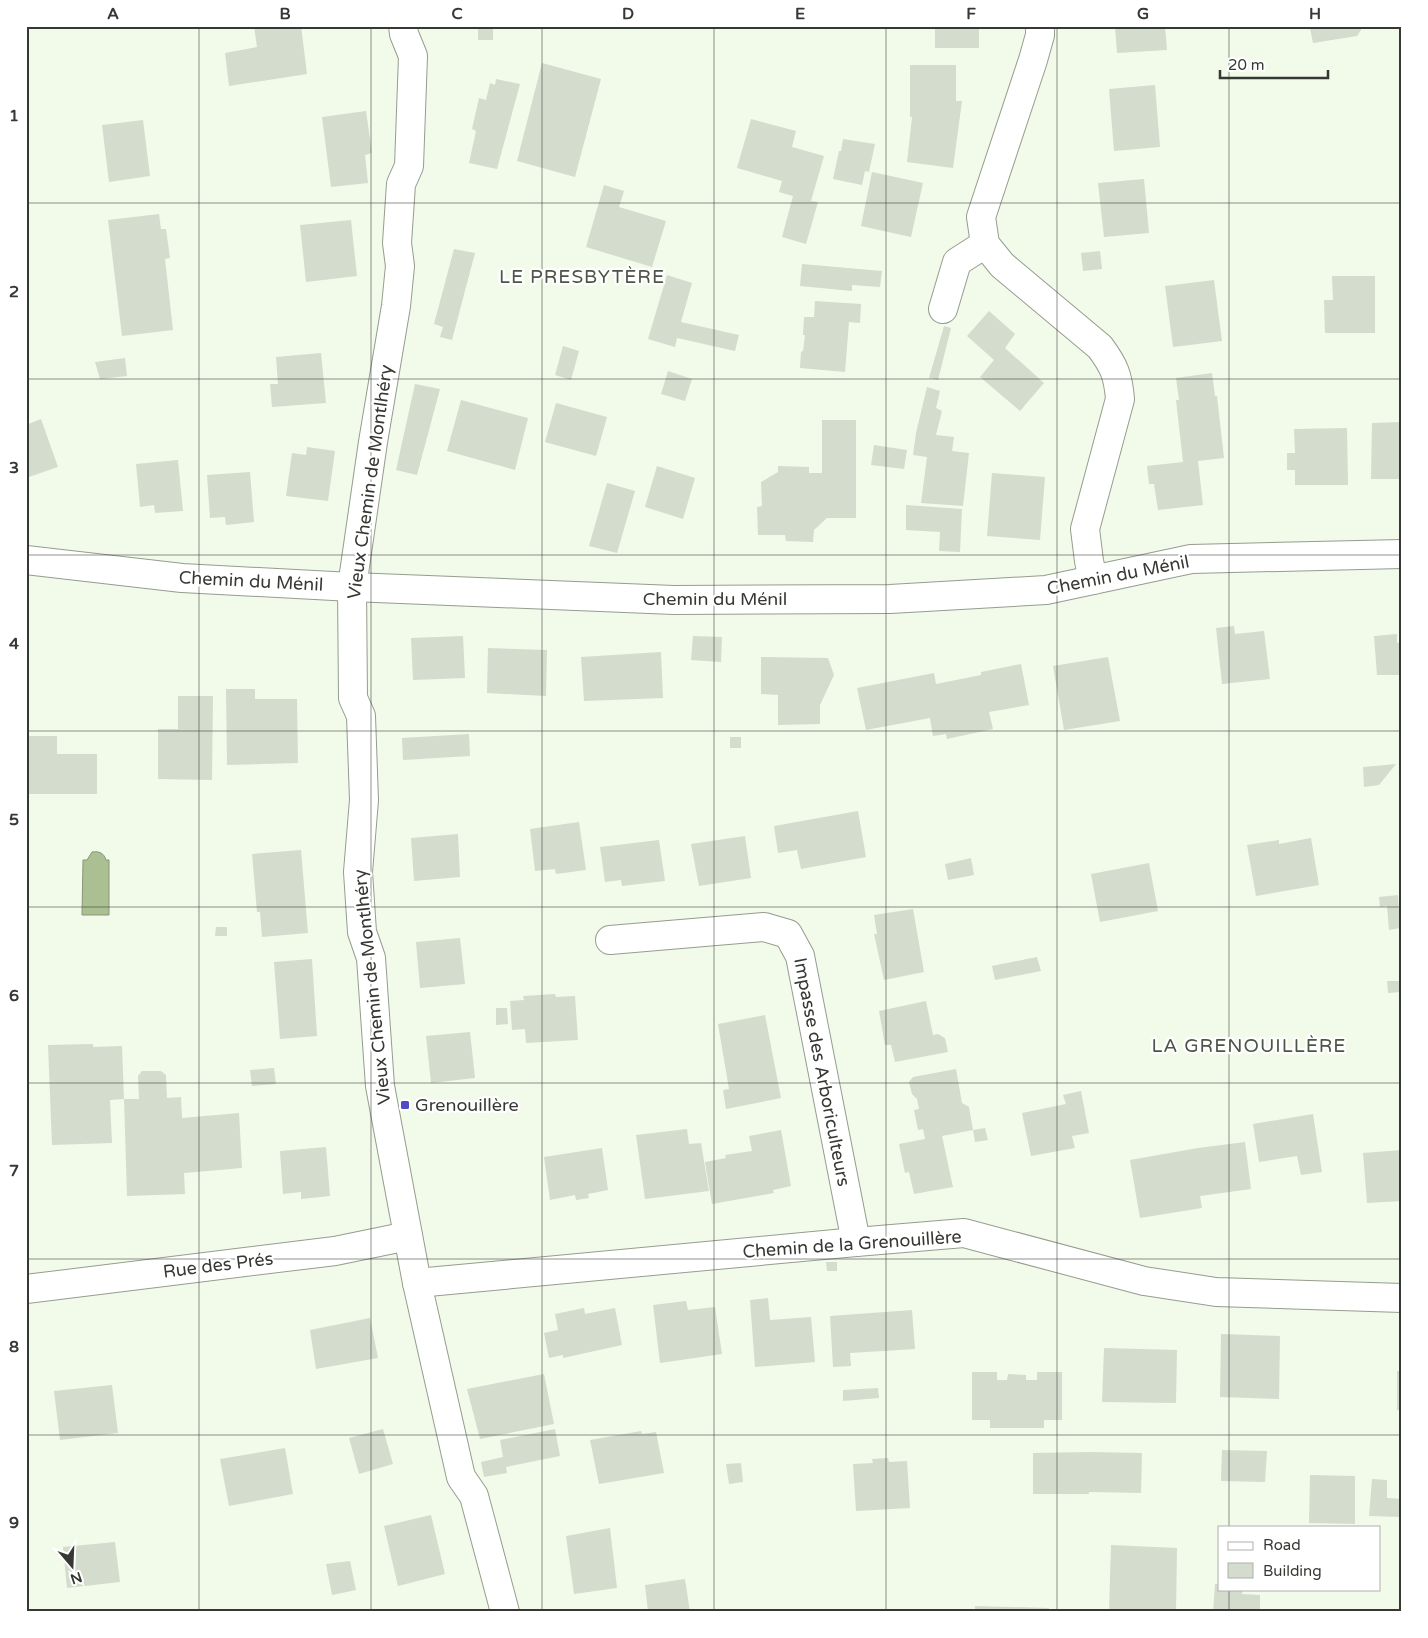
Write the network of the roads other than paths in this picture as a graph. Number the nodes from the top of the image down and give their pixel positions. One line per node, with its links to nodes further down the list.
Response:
1 (403, 26): 8 (street, Vieux Chemin de Montlhéry)
2 (1040, 26): 3 (street)
3 (985, 244): 4 (street); 7 (street)
4 (944, 310)
5 (1402, 554): 7 (street, Chemin du Ménil)
6 (26, 560): 8 (street, Chemin du Ménil)
7 (1093, 580): 8 (street, Chemin du Ménil)
8 (352, 587): 10 (street, Vieux Chemin de Montlhéry)
9 (610, 940): 11 (street, Impasse des Arboriculteurs)
10 (408, 1236): 12 (street, Vieux Chemin de Montlhéry); 13 (street, Rue des Prés)
11 (856, 1242): 12 (street, Chemin de la Grenouillère); 14 (street, Chemin de la Grenouillère)
12 (417, 1283): 15 (street, Vieux Chemin de Montlhéry)
13 (26, 1289)
14 (1402, 1298)
15 (505, 1612)

